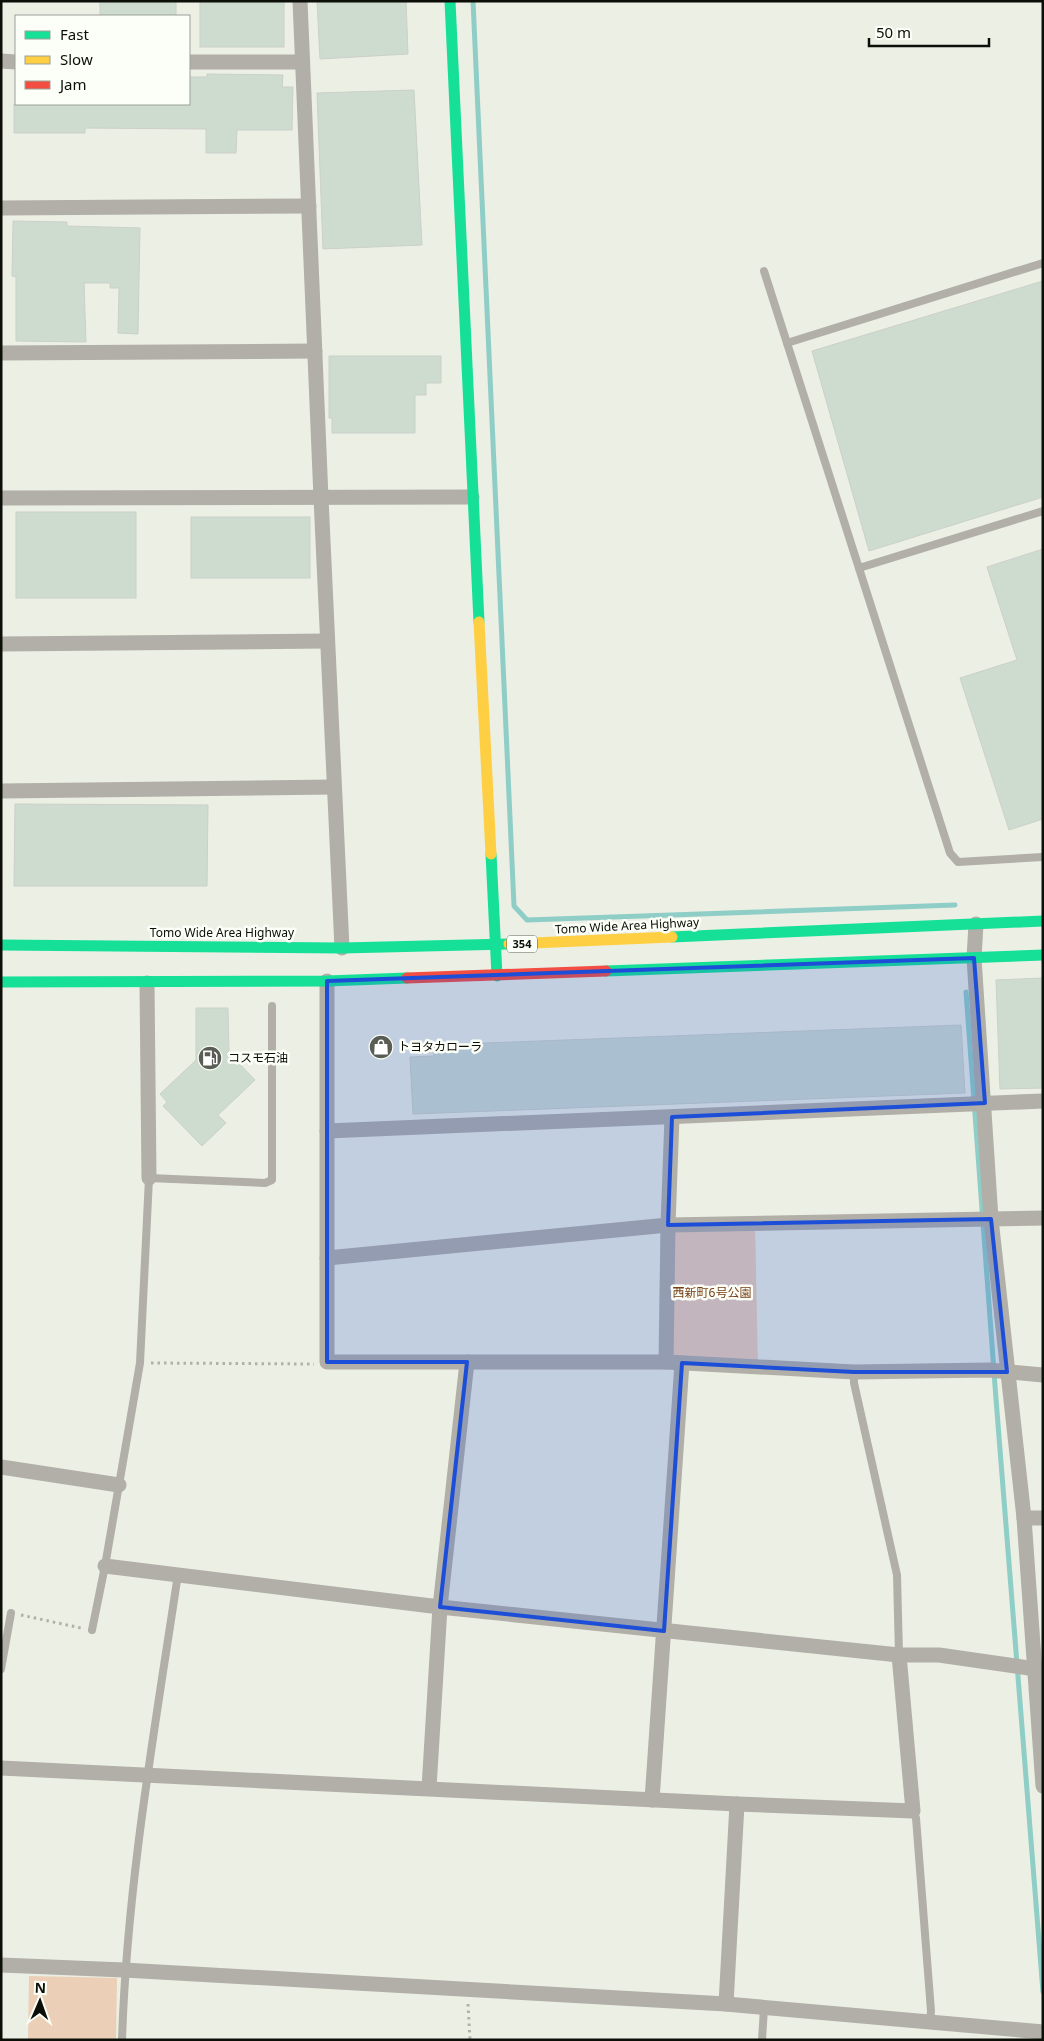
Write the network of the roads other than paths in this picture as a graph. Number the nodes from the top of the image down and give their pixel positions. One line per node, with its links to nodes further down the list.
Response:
1 (300, 1): 6 (street)
2 (450, 1): 14 (main road)
3 (1, 62): 4 (street)
4 (15, 62)
5 (190, 62): 6 (street)
6 (302, 62): 7 (street)
7 (309, 206): 8 (street); 12 (street)
8 (1, 208)
9 (1043, 263): 11 (lane)
10 (764, 271): 11 (lane)
11 (787, 343): 18 (lane)
12 (315, 351): 13 (street); 16 (street)
13 (1, 353)
14 (472, 497): 16 (street); 27 (main road)
15 (1, 498): 16 (street)
16 (321, 498): 19 (street)
17 (1043, 511): 18 (lane)
18 (859, 568): 23 (lane)
19 (327, 641): 20 (street); 21 (street)
20 (1, 644)
21 (334, 787): 22 (street); 28 (street)
22 (1, 791)
23 (1043, 858)
24 (1043, 921): 25 (main road, Tomo Wide Area Highway / 354)
25 (976, 924): 27 (main road, Tomo Wide Area Highway / 354); 30 (street)
26 (1, 945): 28 (main road, Tomo Wide Area Highway / 354)
27 (496, 945): 28 (main road, Tomo Wide Area Highway / 354); 31 (main road)
28 (342, 948)
29 (1043, 955): 30 (main road)
30 (974, 958): 31 (main road); 37 (street)
31 (497, 976): 32 (main road)
32 (327, 981): 34 (main road); 39 (street)
33 (1, 982): 34 (main road)
34 (147, 983): 40 (street)
35 (272, 1006): 40 (lane)
36 (1043, 1101): 37 (street)
37 (984, 1103): 38 (street); 42 (street)
38 (672, 1117): 39 (street); 43 (street)
39 (327, 1131): 44 (street)
40 (149, 1178): 52 (lane)
41 (1043, 1218): 42 (street)
42 (991, 1219): 43 (street); 49 (street)
43 (668, 1224): 44 (street); 46 (street)
44 (327, 1258): 45 (street)
45 (467, 1362): 46 (street); 57 (street)
46 (666, 1362): 47 (street)
47 (682, 1363): 48 (street); 60 (street)
48 (854, 1372): 49 (street); 61 (lane)
49 (1006, 1372): 50 (street); 53 (street)
50 (1043, 1375)
51 (1, 1467): 52 (street)
52 (119, 1485): 55 (lane)
53 (1024, 1518): 54 (street); 63 (street)
54 (1043, 1518)
55 (105, 1566): 56 (street); 59 (lane)
56 (178, 1574): 57 (street); 65 (lane)
57 (440, 1607): 60 (street); 67 (street)
58 (11, 1613): 62 (lane)
59 (92, 1630)
60 (664, 1631): 61 (street); 68 (street)
61 (899, 1655): 63 (street); 70 (street)
62 (1, 1669)
63 (1039, 1670): 66 (street)
64 (1, 1768): 65 (street)
65 (148, 1775): 67 (street); 72 (lane)
66 (1043, 1786)
67 (429, 1788): 68 (street)
68 (652, 1800): 69 (street)
69 (737, 1804): 70 (street); 73 (street)
70 (913, 1811): 75 (lane)
71 (1, 1965): 72 (street)
72 (124, 1970): 73 (street); 77 (lane)
73 (726, 2004): 74 (street)
74 (764, 2008): 75 (street); 78 (lane)
75 (930, 2023): 76 (street)
76 (1040, 2032)
77 (122, 2040)
78 (762, 2040)

